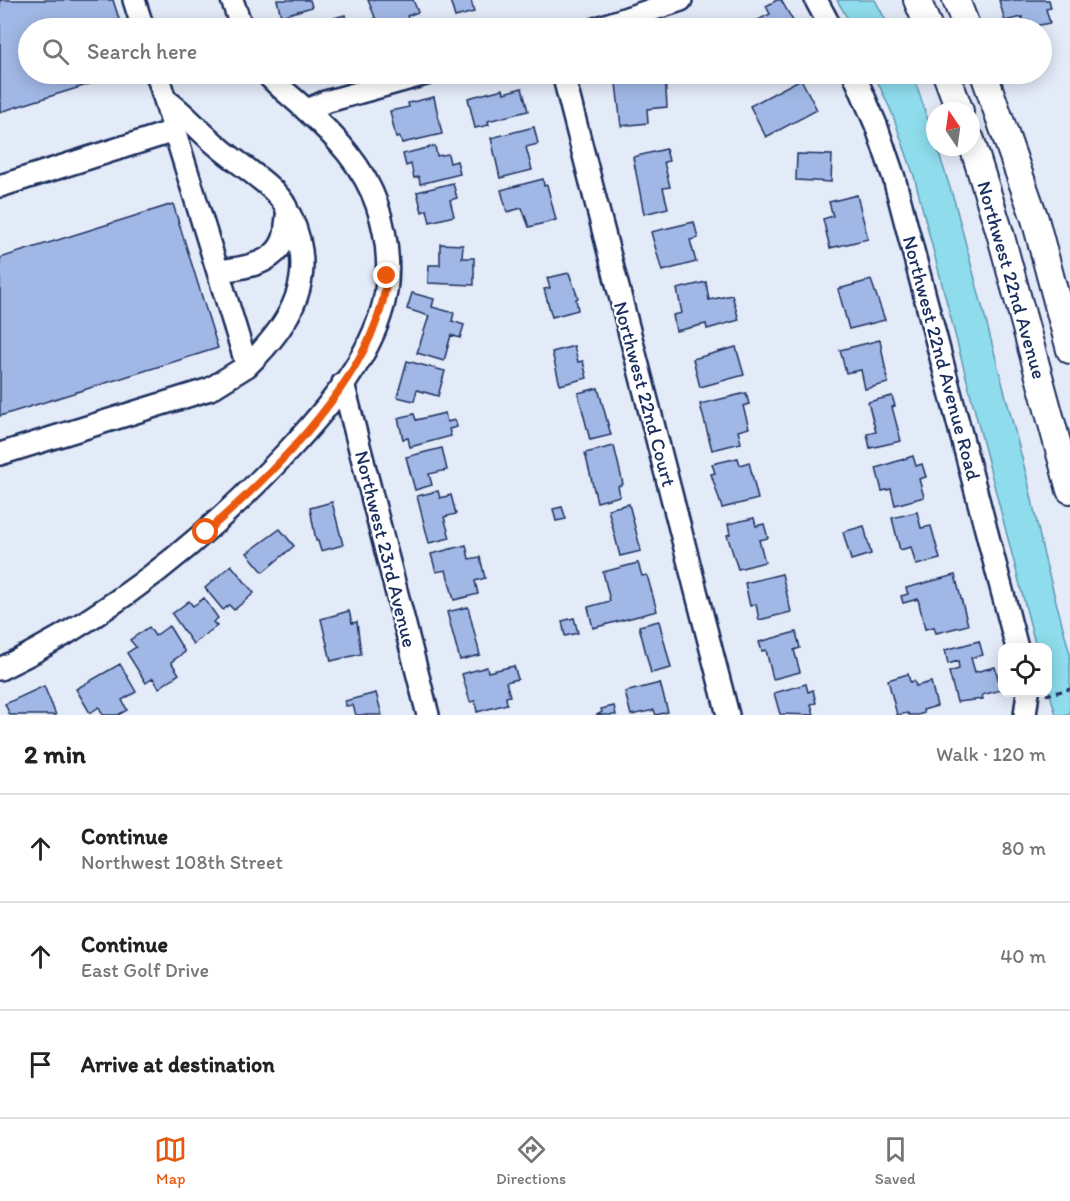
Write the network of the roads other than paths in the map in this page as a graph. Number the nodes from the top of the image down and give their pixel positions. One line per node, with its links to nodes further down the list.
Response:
1 (134, 0): 8 (street)
2 (232, 0): 9 (street)
3 (681, 0): 7 (street)
4 (816, 0): 11 (street)
5 (917, 0): 12 (main road)
6 (956, 0): 13 (main road)
7 (635, 8): 10 (street)
8 (139, 18)
9 (238, 18)
10 (616, 18)
11 (826, 18)
12 (925, 18)
13 (963, 18)
14 (160, 84): 21 (street)
15 (278, 84): 23 (street)
16 (393, 84): 23 (street)
17 (566, 84): 37 (street, Northwest 22nd Court)
18 (858, 84): 34 (street, Northwest 22nd Avenue Road)
19 (950, 84): 22 (main road)
20 (988, 84): 29 (main road, Northwest 22nd Avenue)
21 (165, 99): 24 (street); 27 (street)
22 (957, 102)
23 (307, 110): 31 (street)
24 (174, 131): 26 (street); 28 (street)
25 (976, 156): 33 (main road, Northwest 22nd Avenue)
26 (0, 186)
27 (286, 208): 28 (street); 30 (street)
28 (218, 271): 30 (street)
29 (1070, 350)
30 (247, 366): 32 (street)
31 (343, 383): 35 (street); 36 (street, Northwest 23rd Avenue)
32 (0, 454)
33 (1070, 490)
34 (1016, 643)
35 (0, 669)
36 (428, 715)
37 (728, 715)

